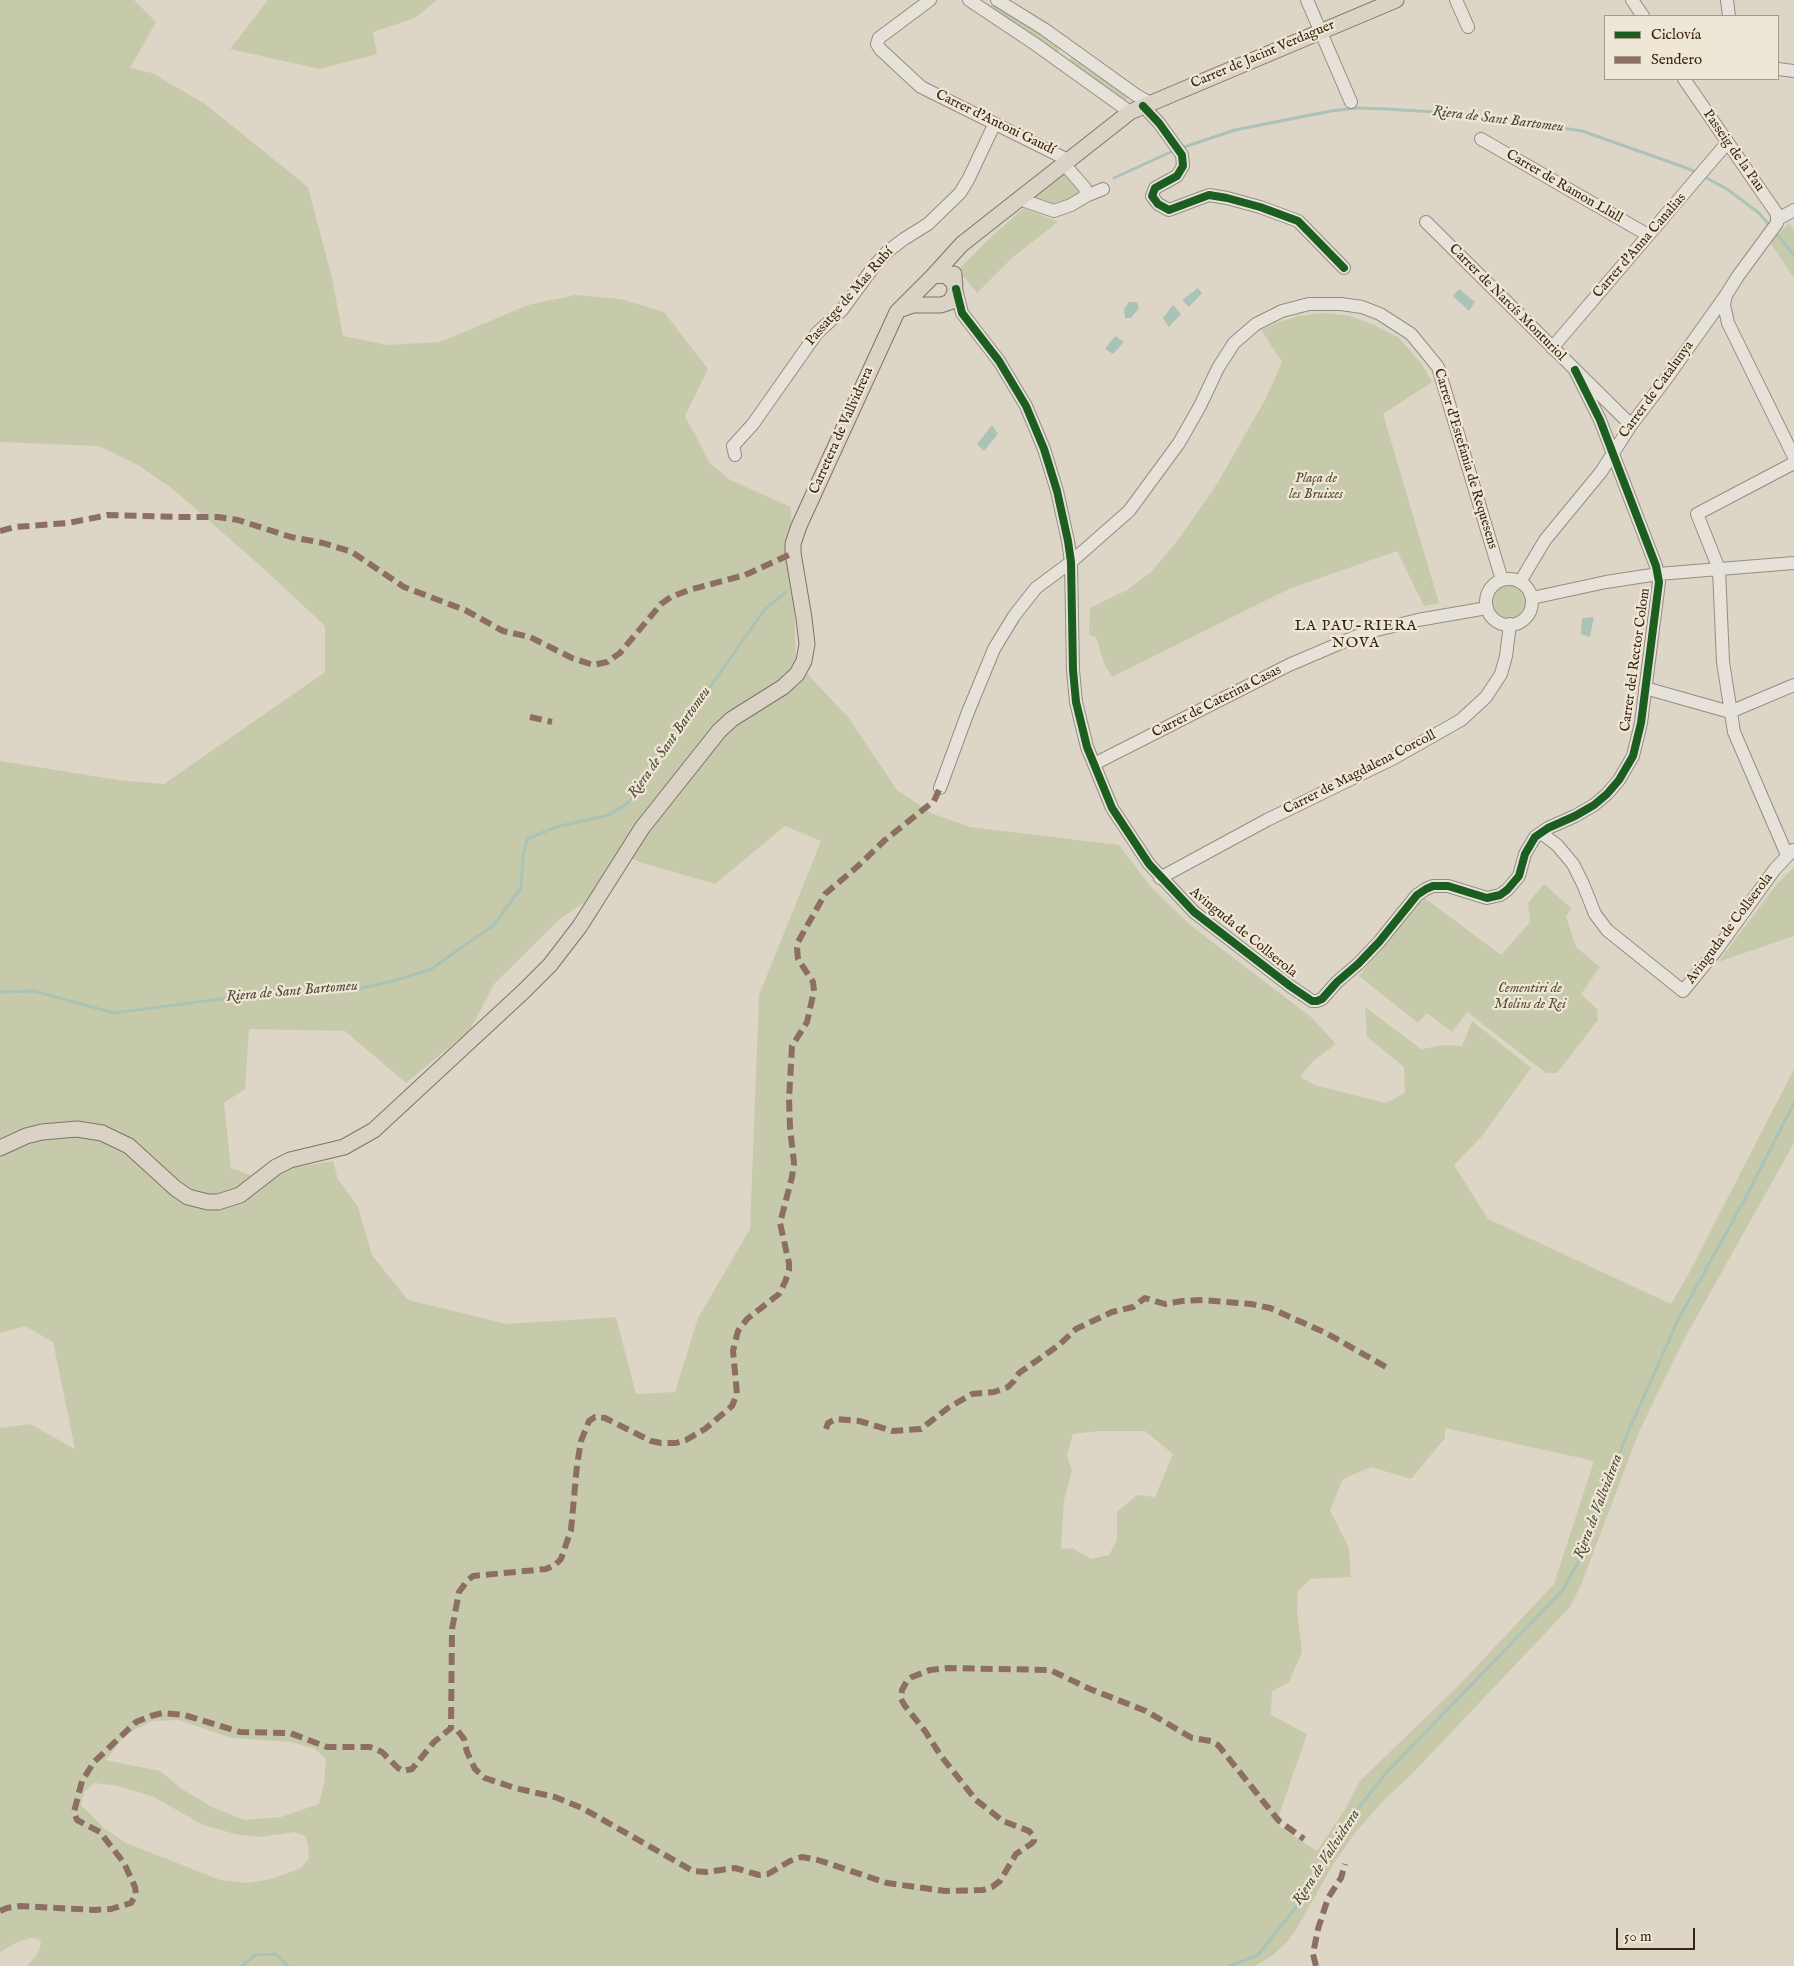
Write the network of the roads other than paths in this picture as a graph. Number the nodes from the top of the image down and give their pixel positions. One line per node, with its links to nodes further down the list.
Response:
1 (930, 0): 21 (street, Carrer d'Antoni Gaudí)
2 (969, 0): 9 (street)
3 (997, 0): 14 (street)
4 (1307, 0): 13 (street)
5 (1396, 0): 13 (main road, Carrer de Jacint Verdaguer)
6 (1456, 0): 12 (street)
7 (1632, 0): 10 (street)
8 (1727, 0): 11 (street)
9 (984, 4): 15 (street)
10 (1641, 15)
11 (1729, 15)
12 (1468, 27)
13 (1320, 31): 19 (street); 20 (main road, Carrer de Jacint Verdaguer)
14 (1071, 48): 15 (street); 20 (street)
15 (1061, 63): 20 (street)
16 (1779, 69): 17 (street)
17 (1794, 71)
18 (1685, 80): 23 (street, Passeig de la Pau)
19 (1350, 102)
20 (1141, 107): 24 (main road); 33 (street)
21 (994, 125): 24 (street, Carrer d'Antoni Gaudí); 44 (street, Passatge de Mas Rubí)
22 (1481, 139): 31 (street, Carrer de Ramon Llull)
23 (1727, 143): 29 (street, Passeig de la Pau); 31 (street, Carrer d'Anna Canalias)
24 (1066, 162): 26 (street); 27 (main road)
25 (1103, 189): 26 (street)
26 (1086, 196): 27 (street)
27 (1019, 200): 32 (main road)
28 (1794, 210): 29 (street)
29 (1777, 221): 36 (street, Carrer de Catalunya)
30 (1426, 222): 40 (street, Carrer de Narcís Monturiol)
31 (1648, 235): 40 (street, Carrer d'Anna Canalias)
32 (962, 244): 34 (main road); 35 (main road)
33 (1344, 268)
34 (931, 278): 35 (main road); 37 (main road); 38 (main road, Carretera de Vallvidrera)
35 (955, 287): 37 (main road); 39 (street)
36 (1726, 295): 42 (street, Carrer de Catalunya); 45 (street)
37 (939, 305): 38 (main road); 39 (street)
38 (897, 312): 64 (main road, Carretera de Vallvidrera)
39 (962, 313): 47 (street, Avinguda de Collserola)
40 (1552, 348): 41 (street, Carrer de Narcís Monturiol)
41 (1575, 370): 42 (street, Carrer de Narcís Monturiol); 43 (street, Carrer del Rector Colom)
42 (1631, 425): 43 (street, Carrer de Catalunya)
43 (1613, 453): 50 (street, Carrer del Rector Colom); 52 (street, Carrer de Catalunya)
44 (735, 455)
45 (1794, 457)
46 (1794, 463): 49 (street)
47 (1071, 562): 51 (street, Carrer d'Estefania de Requesens); 59 (street, Avinguda de Collserola); 60 (street, Carrer d'Estefania de Requesens)
48 (1794, 563): 49 (street)
49 (1719, 569): 50 (street); 58 (street)
50 (1658, 574): 53 (street); 57 (street, Carrer del Rector Colom)
51 (1502, 580): 52 (street); 54 (street)
52 (1520, 582): 53 (street)
53 (1532, 598): 55 (street)
54 (1487, 608): 55 (street); 59 (street, Carrer de Caterina Casas)
55 (1510, 624): 63 (street, Carrer de Magdalena Corcoll)
56 (1794, 685): 58 (street)
57 (1645, 688): 58 (street); 61 (street, Carrer del Rector Colom)
58 (1730, 712): 62 (street)
59 (1094, 764): 63 (street, Avinguda de Collserola)
60 (940, 788)
61 (1540, 832): 62 (street, Avinguda de Collserola); 63 (street, Avinguda de Collserola)
62 (1791, 852)
63 (1160, 878)
64 (0, 1148)

